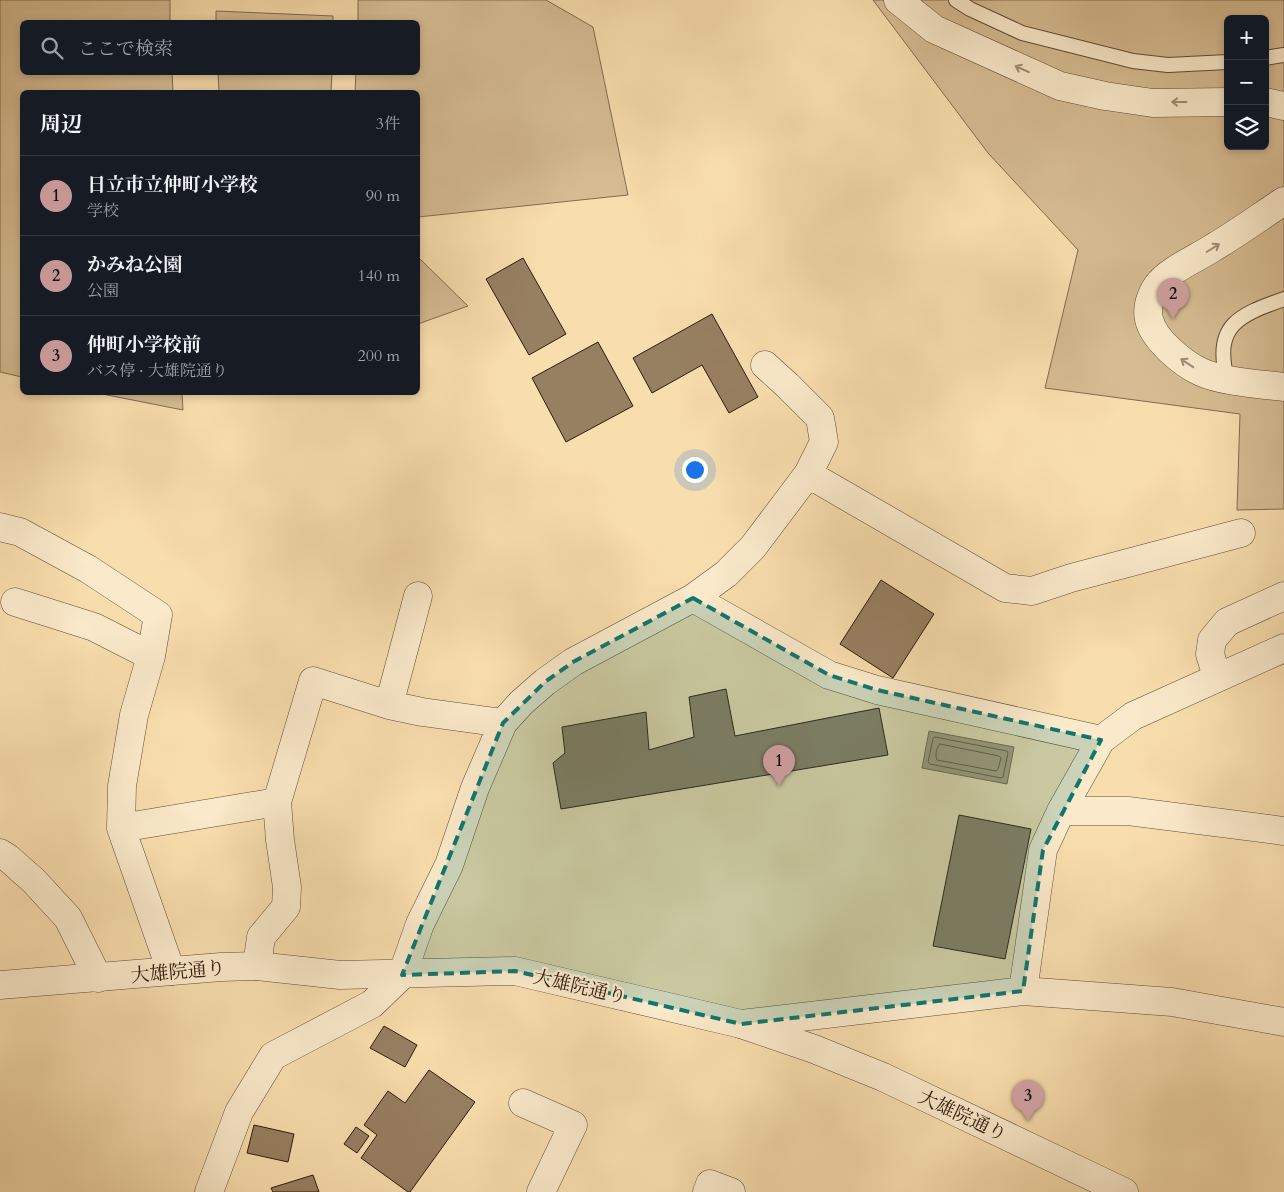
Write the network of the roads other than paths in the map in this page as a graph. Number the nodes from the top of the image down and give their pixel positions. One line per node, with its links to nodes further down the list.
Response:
1 (898, 0): 6 (street, one-way to 1)
2 (956, 0): 5 (lane)
3 (1284, 55): 4 (lane)
4 (1269, 57)
5 (1224, 62)
6 (1224, 102)
7 (1269, 103): 8 (street)
8 (1284, 106)
9 (1284, 201): 12 (street, one-way to 9)
10 (1284, 299): 12 (lane)
11 (765, 365): 14 (street)
12 (1227, 379): 13 (street)
13 (1284, 387)
14 (808, 474): 16 (street); 19 (street)
15 (0, 527): 22 (street)
16 (1241, 533)
17 (418, 596): 24 (street)
18 (1284, 596): 23 (street)
19 (693, 598): 25 (street); 26 (street)
20 (16, 602): 22 (street)
21 (1284, 648): 23 (street)
22 (151, 656): 29 (street)
23 (1218, 677): 26 (street)
24 (389, 705): 25 (street); 27 (street)
25 (503, 723): 34 (street)
26 (1101, 740): 28 (street)
27 (277, 802): 29 (street); 32 (street)
28 (1061, 810): 30 (street); 37 (street)
29 (120, 828): 33 (street)
30 (1284, 831)
31 (0, 853): 35 (street)
32 (256, 966): 33 (street, 大雄院通り); 34 (street, 大雄院通り)
33 (171, 971): 35 (street, 大雄院通り)
34 (402, 975): 39 (street, 大雄院通り); 41 (street)
35 (98, 978): 36 (street, 大雄院通り)
36 (0, 985)
37 (1023, 991): 38 (street); 39 (street)
38 (1284, 1022)
39 (741, 1024): 45 (street, 大雄院通り)
40 (523, 1102): 42 (street)
41 (209, 1192)
42 (542, 1192)
43 (707, 1192): 44 (street)
44 (731, 1192)
45 (1124, 1192)

